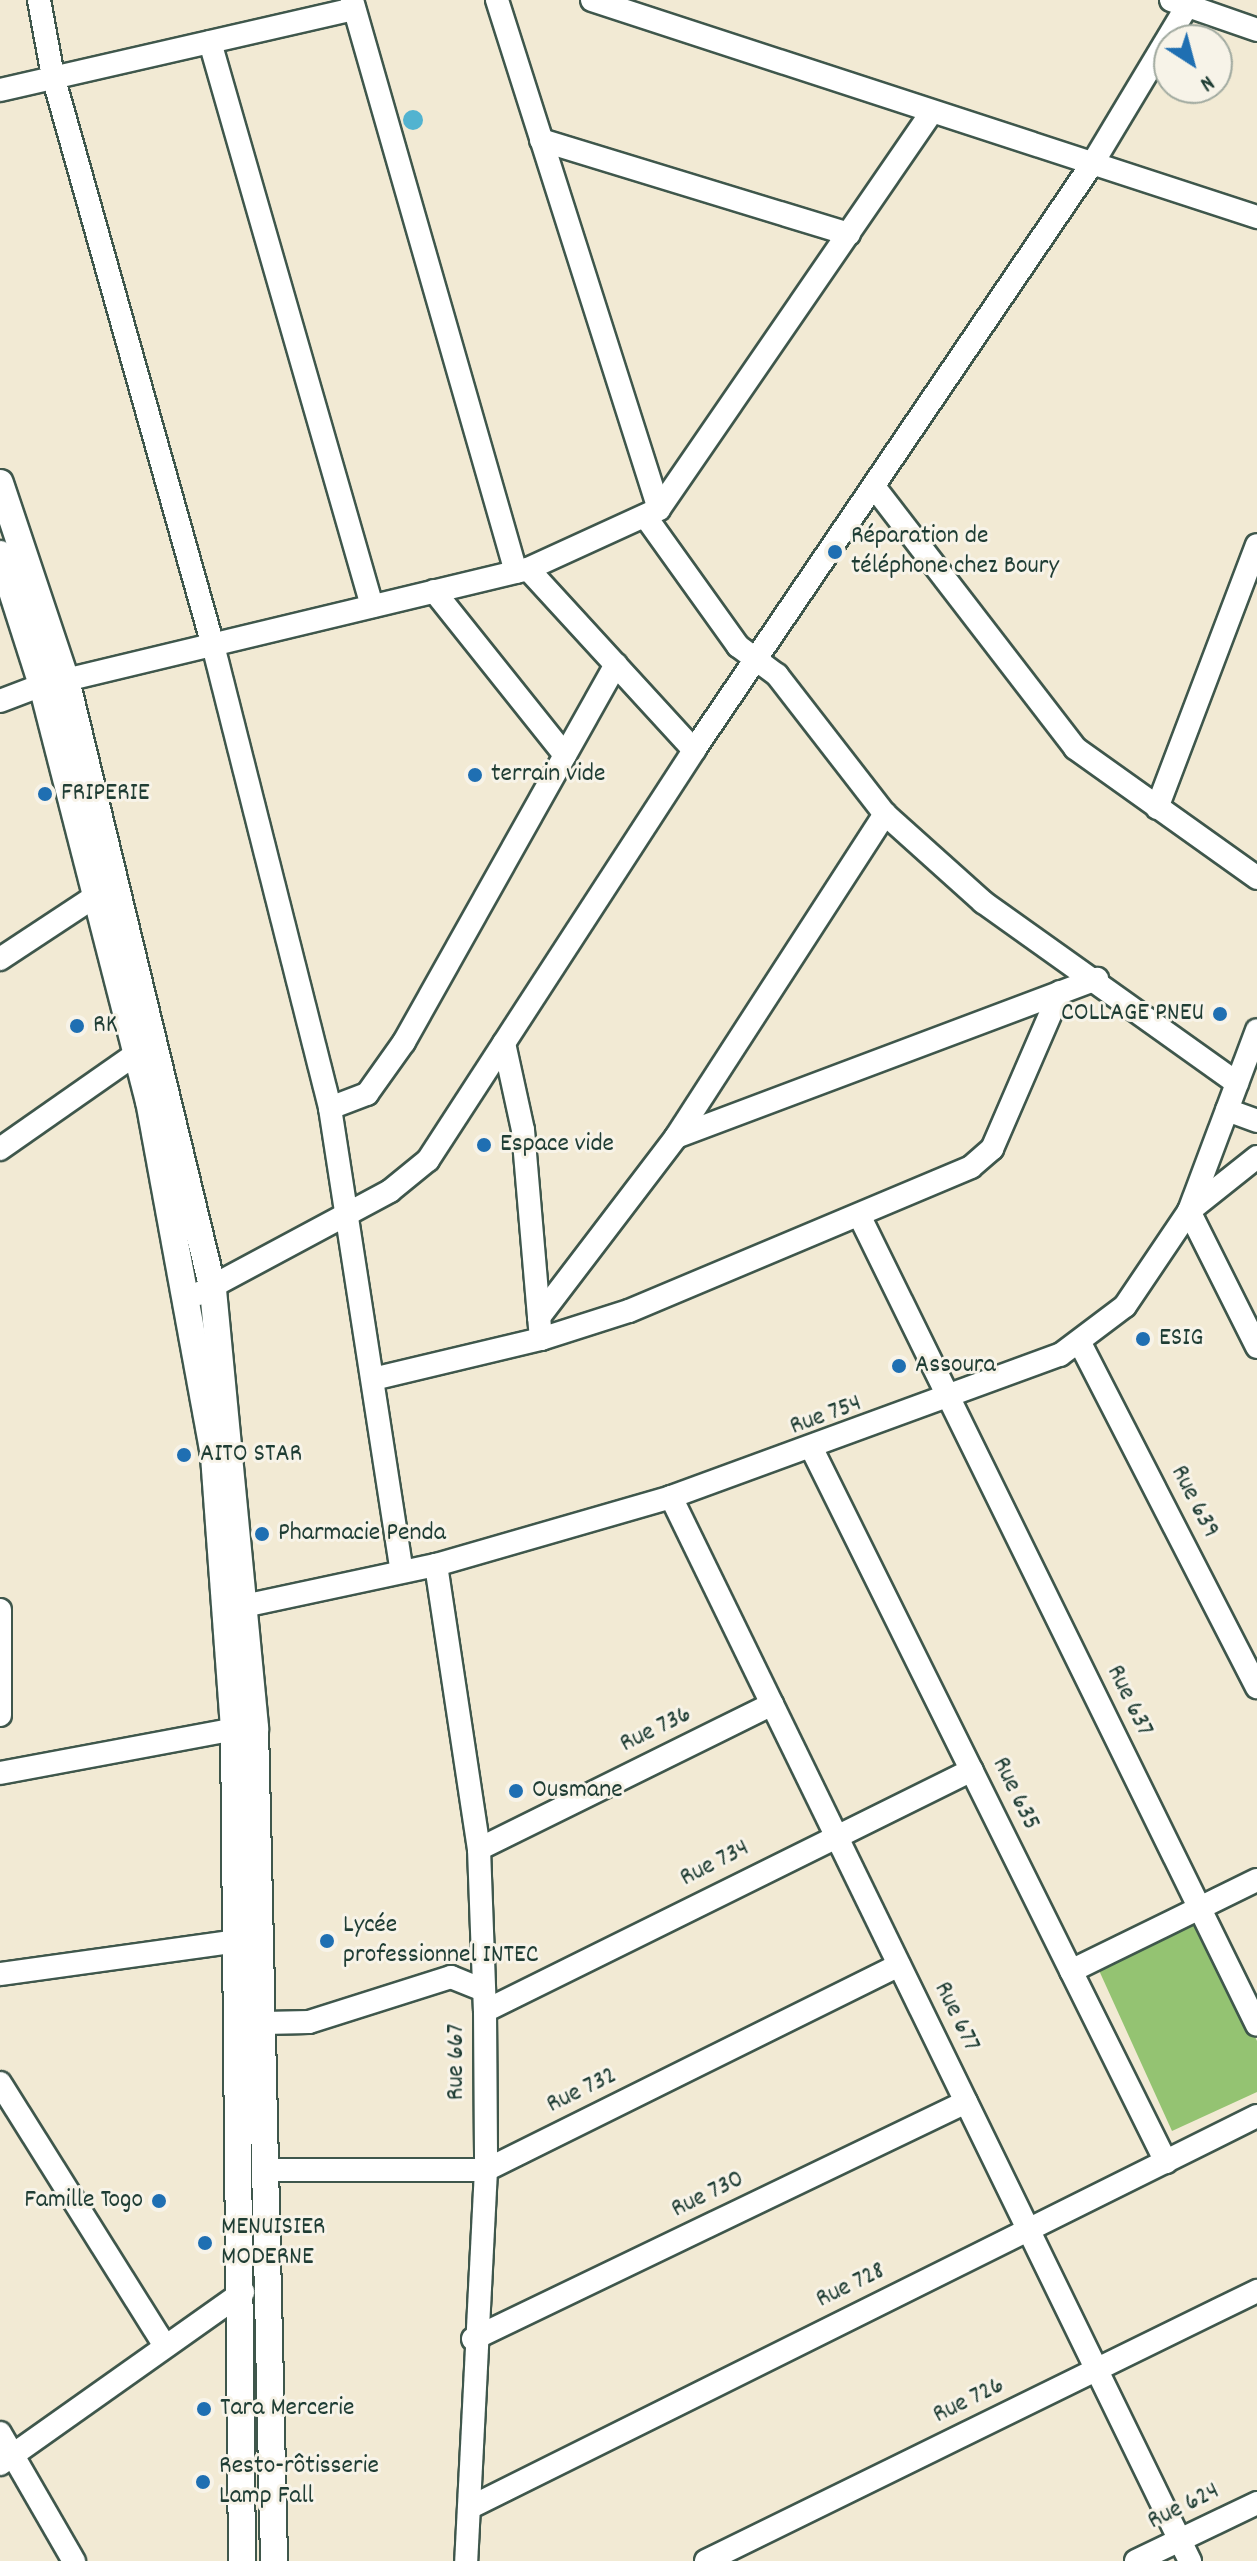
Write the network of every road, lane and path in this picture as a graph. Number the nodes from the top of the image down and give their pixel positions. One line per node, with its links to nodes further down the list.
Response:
1 (39, 0): 8 (street)
2 (497, 0): 11 (street)
3 (592, 0): 10 (street)
4 (1179, 3): 6 (street); 12 (street)
5 (353, 4): 7 (street); 21 (street)
6 (1257, 30)
7 (210, 42): 8 (street); 23 (street)
8 (53, 76): 9 (street); 24 (street)
9 (0, 90)
10 (931, 113): 12 (street); 14 (street)
11 (541, 140): 14 (street); 17 (street)
12 (1094, 161): 13 (street); 16 (street)
13 (1257, 217)
14 (849, 234): 17 (street)
15 (0, 483): 18 (main road)
16 (875, 488): 25 (street); 31 (street)
17 (652, 512): 21 (street); 25 (street)
18 (8, 526): 27 (main road)
19 (1257, 545): 31 (street)
20 (0, 554): 27 (main road)
21 (522, 570): 22 (street); 26 (street)
22 (434, 591): 23 (street); 30 (street)
23 (372, 606): 24 (street)
24 (214, 649): 27 (street); 42 (street)
25 (756, 659): 29 (street); 32 (street)
26 (616, 664): 29 (street); 30 (street)
27 (54, 682): 28 (street); 34 (main road)
28 (0, 701)
29 (694, 750): 39 (street)
30 (565, 755): 42 (street)
31 (1157, 808): 33 (street)
32 (885, 814): 36 (street); 45 (street)
33 (1257, 878)
34 (107, 888): 35 (street); 40 (main road); 51 (main road)
35 (0, 959)
36 (1097, 979): 37 (street); 41 (street)
37 (1060, 992): 45 (street); 50 (street)
38 (1257, 1030): 41 (street, Rue 754)
39 (504, 1043): 49 (street); 52 (street)
40 (137, 1053): 46 (street); 51 (main road)
41 (1237, 1083): 43 (street, Rue 754)
42 (330, 1108): 49 (street)
43 (1227, 1110): 44 (street); 48 (street, Rue 754)
44 (1257, 1121)
45 (676, 1137): 52 (street)
46 (0, 1149)
47 (1257, 1157): 48 (street)
48 (1189, 1211): 53 (street, Rue 754); 54 (street)
49 (347, 1213): 51 (street); 55 (street)
50 (859, 1215): 52 (street); 56 (street, Rue 637)
51 (201, 1293): 61 (main road)
52 (540, 1328): 55 (street)
53 (1080, 1343): 56 (street, Rue 754); 63 (street, Rue 639)
54 (1257, 1347)
55 (373, 1379): 60 (street)
56 (951, 1401): 57 (street, Rue 754); 72 (street, Rue 637)
57 (813, 1451): 58 (street, Rue 754); 67 (street, Rue 635)
58 (671, 1497): 59 (street, Rue 754); 64 (street, Rue 677)
59 (436, 1565): 60 (street, Rue 754); 70 (street, Rue 667)
60 (402, 1571): 61 (street, Rue 754)
61 (238, 1609): 66 (main road); 78 (main road)
62 (0, 1610): 65 (street)
63 (1257, 1687)
64 (772, 1704): 69 (street, Rue 677); 70 (street, Rue 736)
65 (0, 1715)
66 (234, 1729): 68 (street); 73 (main road)
67 (972, 1770): 69 (street, Rue 734); 75 (street, Rue 635)
68 (0, 1773)
69 (836, 1835): 74 (street, Rue 677); 77 (street, Rue 734)
70 (479, 1849): 77 (street, Rue 667)
71 (1257, 1880): 72 (street)
72 (1199, 1908): 75 (street); 79 (street, Rue 637)
73 (238, 1941): 76 (street); 88 (main road)
74 (899, 1965): 81 (street, Rue 677); 85 (street, Rue 732)
75 (1071, 1971): 83 (street, Rue 635)
76 (0, 1974)
77 (484, 2000): 78 (street); 85 (street, Rue 667)
78 (264, 2023): 84 (main road)
79 (1257, 2025)
80 (0, 2083): 90 (street)
81 (966, 2102): 86 (street, Rue 677); 89 (street, Rue 730)
82 (1257, 2116): 83 (street, Rue 728)
83 (1166, 2162): 86 (street, Rue 728)
84 (267, 2170): 85 (street, Rue 732); 99 (main road)
85 (486, 2170): 89 (street, Rue 667)
86 (1028, 2230): 91 (street, Rue 677); 95 (street, Rue 728)
87 (1257, 2291): 91 (street, Rue 726)
88 (243, 2292): 90 (street); 98 (main road)
89 (473, 2339): 95 (street, Rue 667)
90 (165, 2346): 93 (street)
91 (1097, 2369): 96 (street, Rue 677); 101 (street, Rue 726)
92 (0, 2433): 93 (street)
93 (7, 2461): 97 (street)
94 (1257, 2503): 96 (street, Rue 624)
95 (471, 2507): 100 (street, Rue 667)
96 (1180, 2540): 102 (street, Rue 624); 103 (street, Rue 677)
97 (74, 2561)
98 (242, 2561)
99 (274, 2561)
100 (466, 2561)
101 (706, 2561)
102 (1136, 2561)
103 (1190, 2561)

